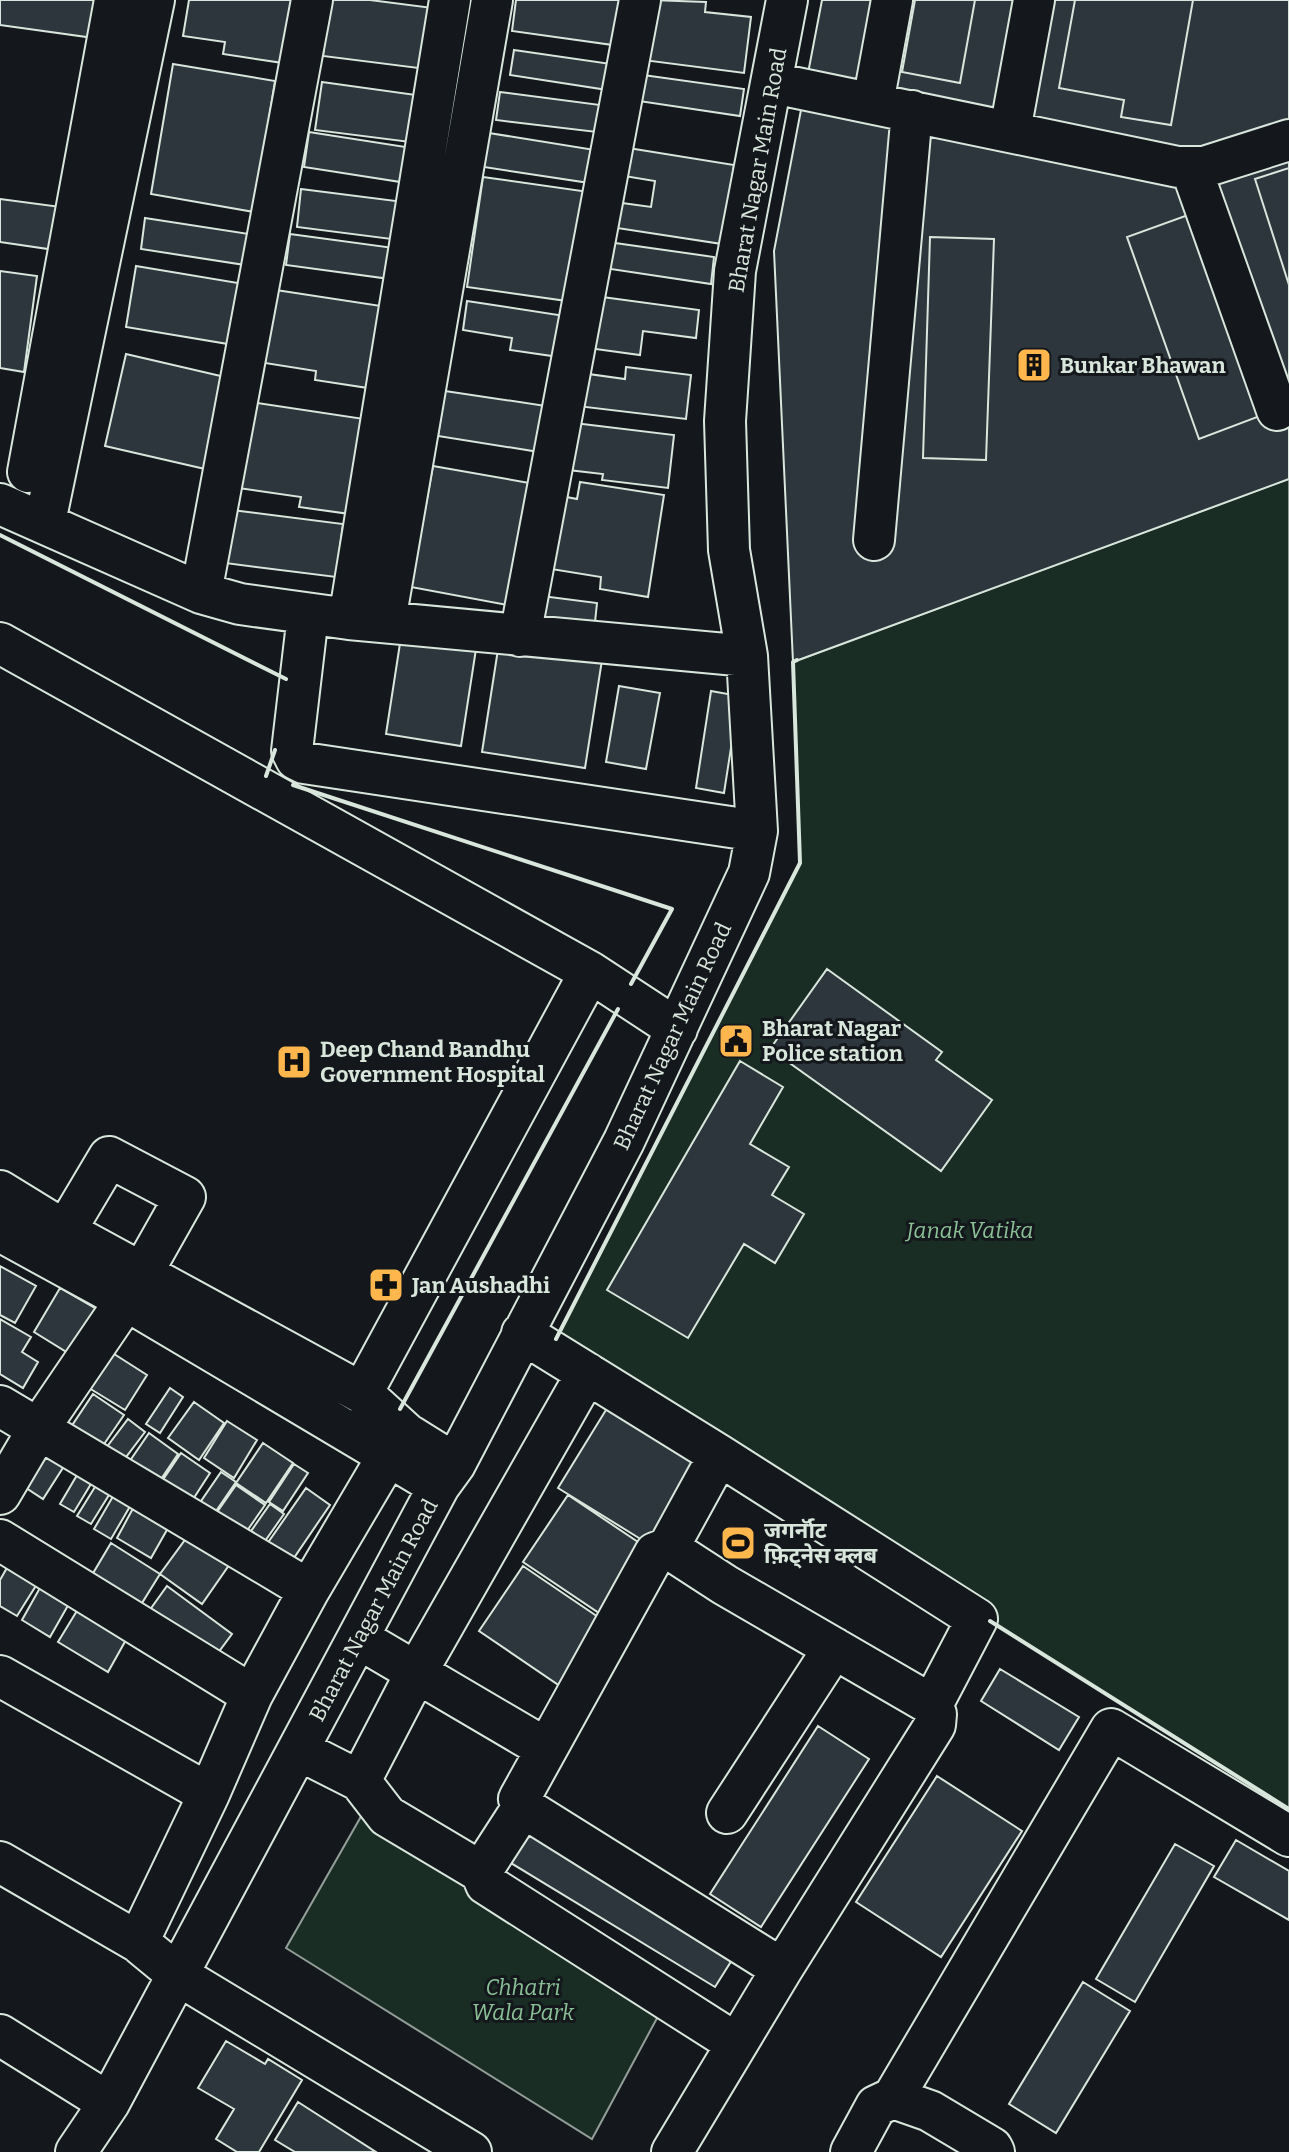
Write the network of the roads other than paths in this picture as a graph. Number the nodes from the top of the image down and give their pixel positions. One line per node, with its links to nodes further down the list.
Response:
1 (115, 0): 17 (street)
2 (154, 0): 17 (street)
3 (312, 0): 19 (street)
4 (640, 0): 22 (street)
5 (785, 0): 10 (street, Bharat Nagar Main Road)
6 (892, 0): 11 (street)
7 (1034, 0): 13 (street)
8 (441, 2): 9 (street); 21 (street)
9 (491, 9): 21 (street)
10 (773, 83): 11 (street); 24 (street, Bharat Nagar Main Road)
11 (873, 103): 12 (street)
12 (912, 111): 13 (street); 18 (street)
13 (1010, 131): 15 (street)
14 (1289, 140): 15 (street)
15 (1191, 168): 16 (street)
16 (1277, 410)
17 (22, 513): 19 (street)
18 (874, 540)
19 (201, 593): 20 (street)
20 (308, 615): 21 (street); 25 (street)
21 (367, 620): 22 (street)
22 (520, 636): 24 (street)
23 (0, 643): 26 (street)
24 (747, 656): 25 (street, Bharat Nagar Main Road)
25 (757, 831): 27 (street, Bharat Nagar Main Road)
26 (590, 972): 27 (street); 34 (street)
27 (677, 1029): 32 (street, Bharat Nagar Main Road)
28 (0, 1191): 30 (street)
29 (0, 1231): 31 (street)
30 (65, 1231): 31 (street); 31 (street)
31 (134, 1286): 34 (street); 36 (street); 38 (street)
32 (522, 1333): 33 (street); 39 (street, Bharat Nagar Main Road)
33 (587, 1373): 37 (street); 46 (street)
34 (362, 1393): 39 (street)
35 (0, 1406): 36 (street)
36 (39, 1428): 40 (street); 43 (street)
37 (719, 1455): 42 (street); 49 (street)
38 (388, 1456): 39 (street); 43 (street)
39 (447, 1475): 44 (street, Bharat Nagar Main Road)
40 (0, 1494)
41 (0, 1540): 48 (street)
42 (668, 1548): 45 (street); 50 (street)
43 (309, 1590): 48 (street)
44 (358, 1638): 46 (street); 51 (street, Bharat Nagar Main Road)
45 (834, 1648): 49 (street); 55 (street)
46 (416, 1673): 50 (street); 52 (street)
47 (0, 1676): 53 (street)
48 (252, 1695): 53 (street)
49 (932, 1705): 60 (street)
50 (545, 1748): 54 (street)
51 (299, 1750): 52 (street); 61 (street, Bharat Nagar Main Road)
52 (360, 1781): 58 (street)
53 (209, 1794): 59 (street)
54 (523, 1807): 58 (street); 60 (street)
55 (727, 1813)
56 (1289, 1836): 64 (street)
57 (0, 1862): 59 (street)
58 (481, 1872): 63 (street)
59 (138, 1942): 61 (street)
60 (782, 1969): 63 (street)
61 (178, 1975): 65 (street, Bharat Nagar Main Road); 67 (street)
62 (0, 2035): 65 (street)
63 (737, 2044): 68 (street)
64 (893, 2098): 69 (street); 70 (street)
65 (109, 2103): 66 (street, Bharat Nagar Main Road)
66 (76, 2152)
67 (471, 2152)
68 (672, 2152)
69 (851, 2152)
70 (994, 2152)

